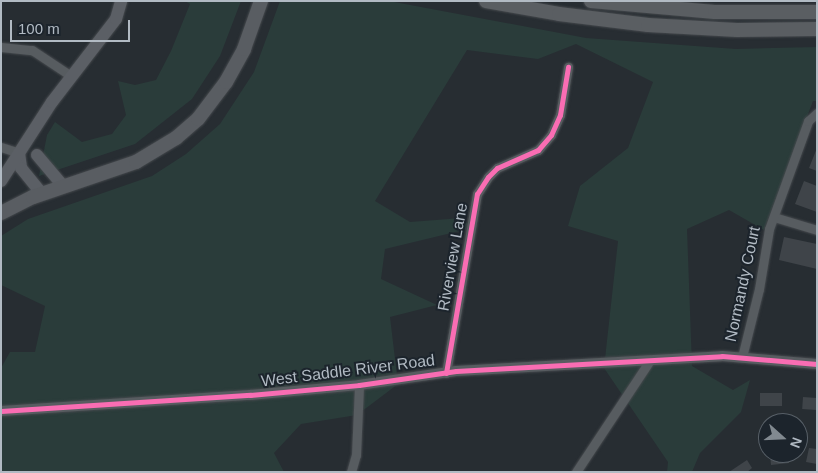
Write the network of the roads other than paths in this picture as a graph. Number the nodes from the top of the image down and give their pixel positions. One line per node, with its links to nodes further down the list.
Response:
1 (121, 1): 9 (main road)
2 (261, 1): 16 (main road)
3 (486, 1): 6 (highway)
4 (591, 1): 5 (highway)
5 (817, 12)
6 (817, 29)
7 (1, 47): 9 (street)
8 (568, 67): 24 (street, Riverview Lane)
9 (72, 76): 11 (main road)
10 (817, 113): 19 (street, Normandy Court)
11 (38, 124): 13 (main road); 14 (main road)
12 (1, 147): 13 (street)
13 (19, 153): 14 (main road); 15 (main road); 17 (main road)
14 (37, 155): 16 (main road)
15 (1, 181)
16 (64, 187): 17 (main road)
17 (42, 194): 18 (main road)
18 (1, 213)
19 (774, 217): 20 (street, Normandy Court); 21 (street, Normandy Court)
20 (817, 230)
21 (742, 357): 22 (street, West Saddle River Road); 23 (street, West Saddle River Road)
22 (650, 360): 24 (street, West Saddle River Road); 28 (street)
23 (817, 364)
24 (446, 372): 25 (street, West Saddle River Road)
25 (359, 385): 26 (street, West Saddle River Road); 27 (street)
26 (1, 411)
27 (351, 472)
28 (576, 472)

